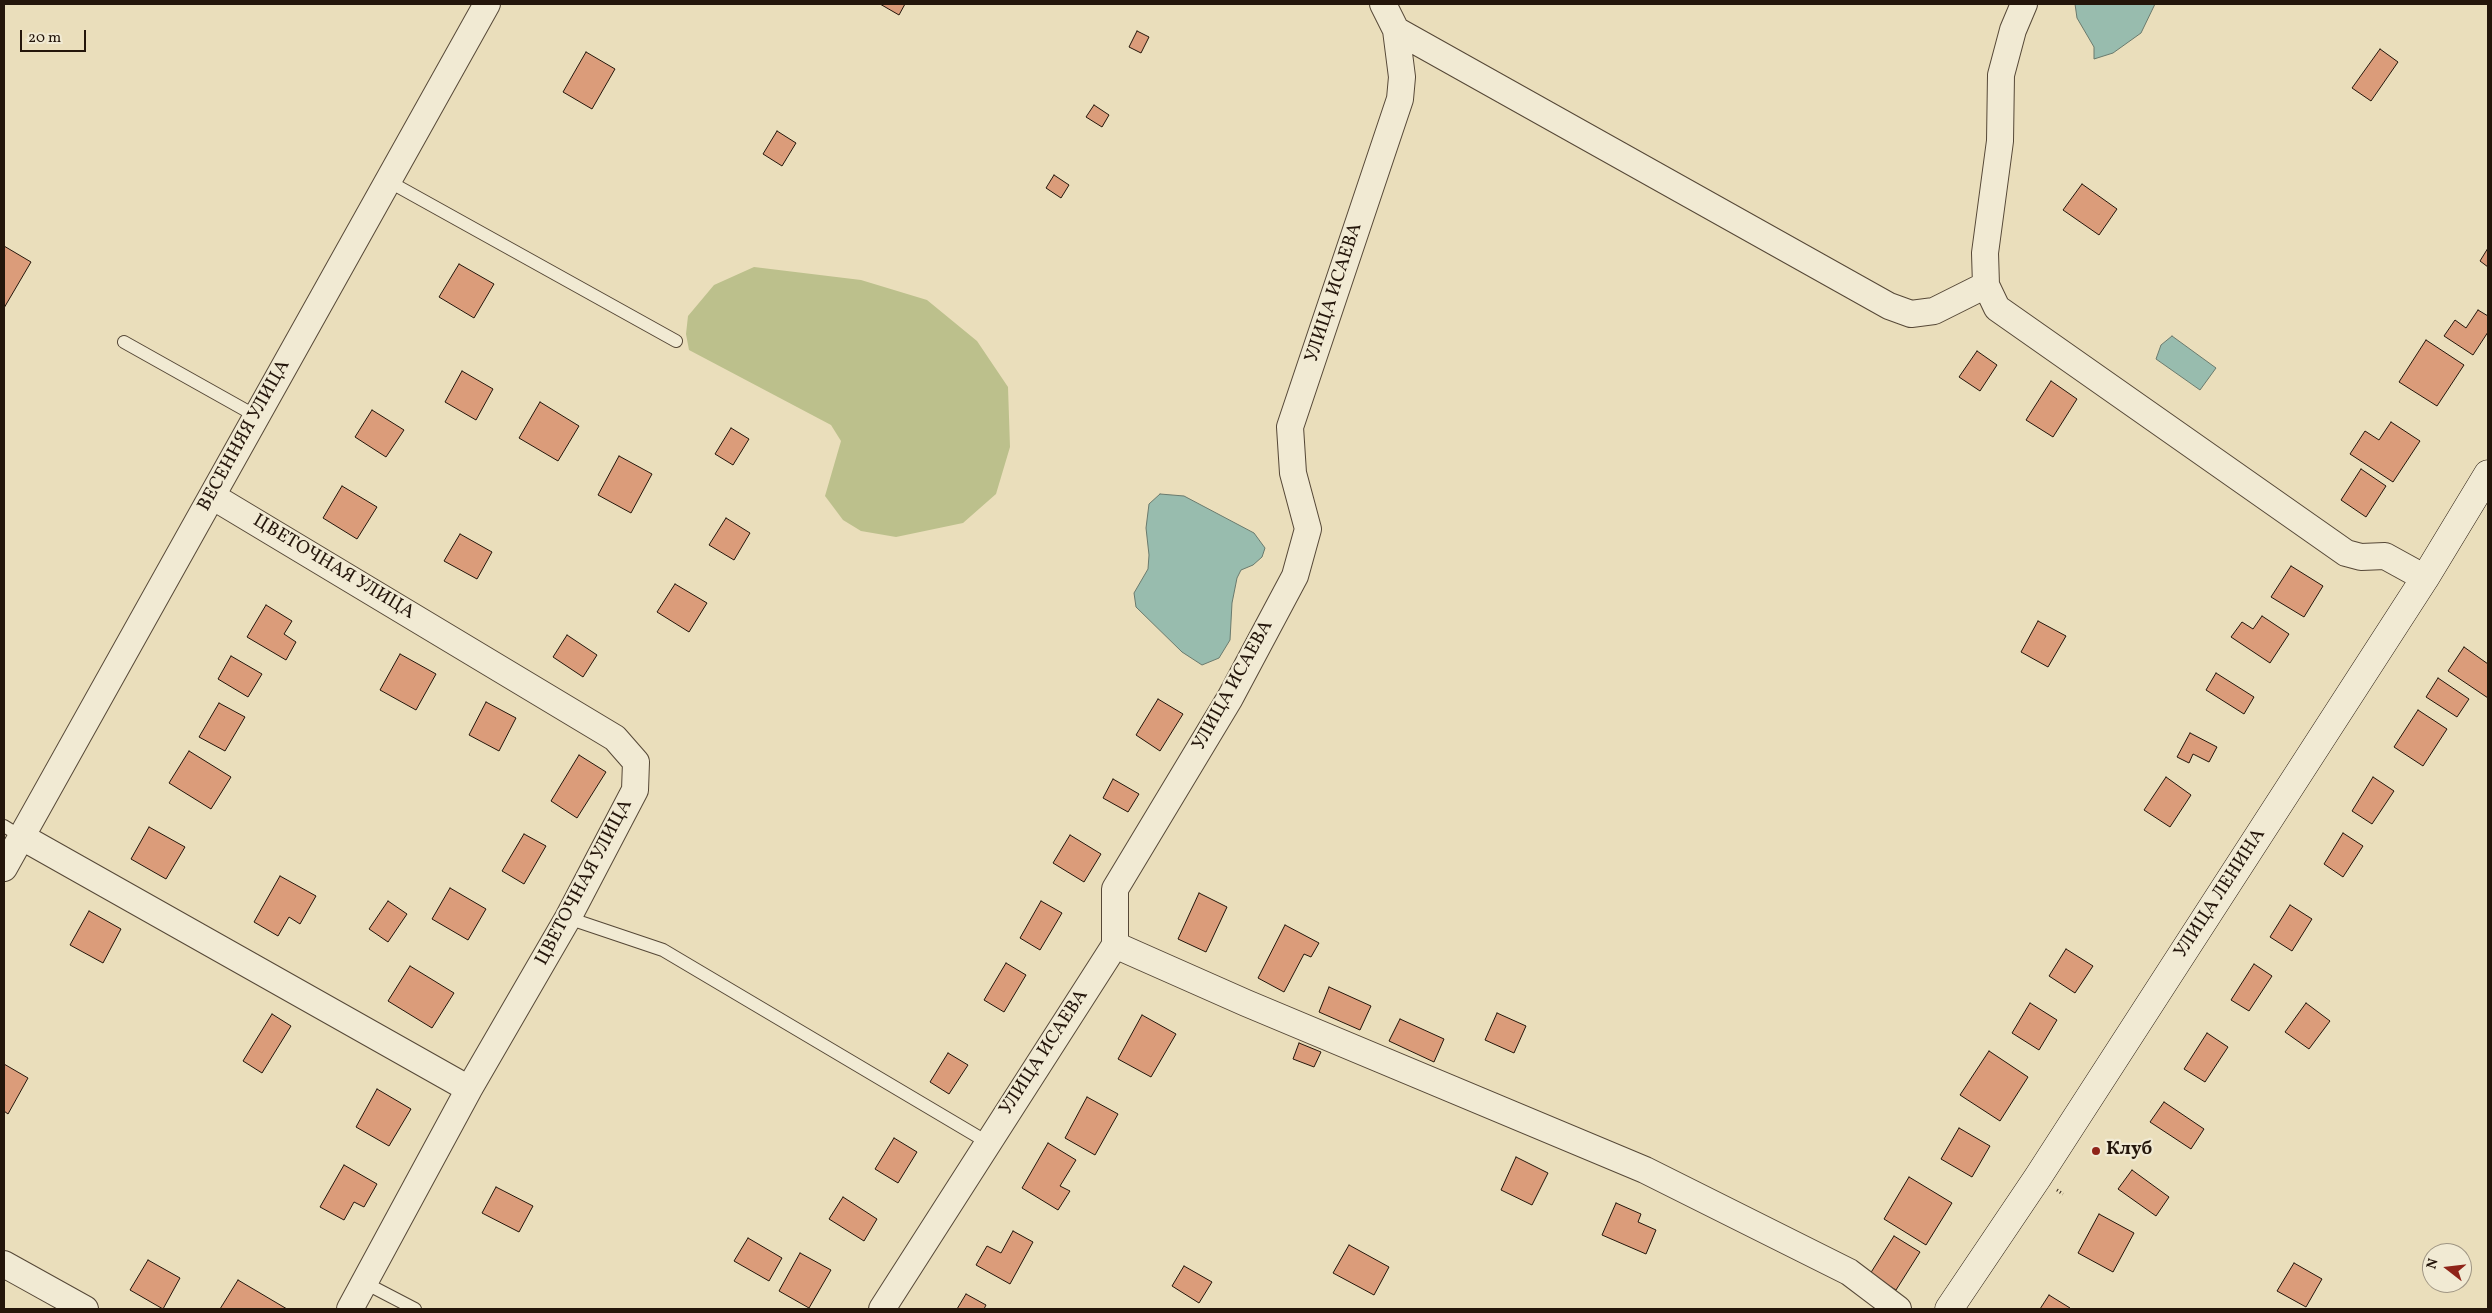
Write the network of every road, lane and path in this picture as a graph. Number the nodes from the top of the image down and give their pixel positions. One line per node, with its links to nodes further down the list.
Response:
1 (487, 4): 5 (street, ВЕСЕННЯЯ УЛИЦА)
2 (1383, 4): 4 (street, УЛИЦА ИСАЕВА)
3 (2024, 4): 6 (street)
4 (1396, 30): 6 (street); 16 (street, УЛИЦА ИСАЕВА)
5 (388, 181): 7 (lane); 9 (street, ВЕСЕННЯЯ УЛИЦА)
6 (1986, 285): 12 (street)
7 (676, 341)
8 (124, 342): 9 (lane)
9 (256, 416): 11 (street, ВЕСЕННЯЯ УЛИЦА)
10 (2488, 474): 12 (main road, УЛИЦА ЛЕНИНА)
11 (212, 496): 13 (street, ВЕСЕННЯЯ УЛИЦА); 15 (street, ЦВЕТОЧНАЯ УЛИЦА)
12 (2425, 578): 26 (main road, УЛИЦА ЛЕНИНА)
13 (13, 831): 14 (street, ВЕСЕННЯЯ УЛИЦА); 17 (street)
14 (4, 868)
15 (568, 918): 17 (street, ЦВЕТОЧНАЯ УЛИЦА); 18 (lane)
16 (1115, 945): 18 (street, УЛИЦА ИСАЕВА); 25 (street)
17 (469, 1089): 20 (street, ЦВЕТОЧНАЯ УЛИЦА)
18 (987, 1142): 24 (street, УЛИЦА ИСАЕВА)
19 (4, 1264): 21 (street)
20 (365, 1283): 22 (street, ЦВЕТОЧНАЯ УЛИЦА); 23 (lane)
21 (85, 1309)
22 (350, 1309)
23 (415, 1309)
24 (882, 1309)
25 (1898, 1309)
26 (1949, 1309)

